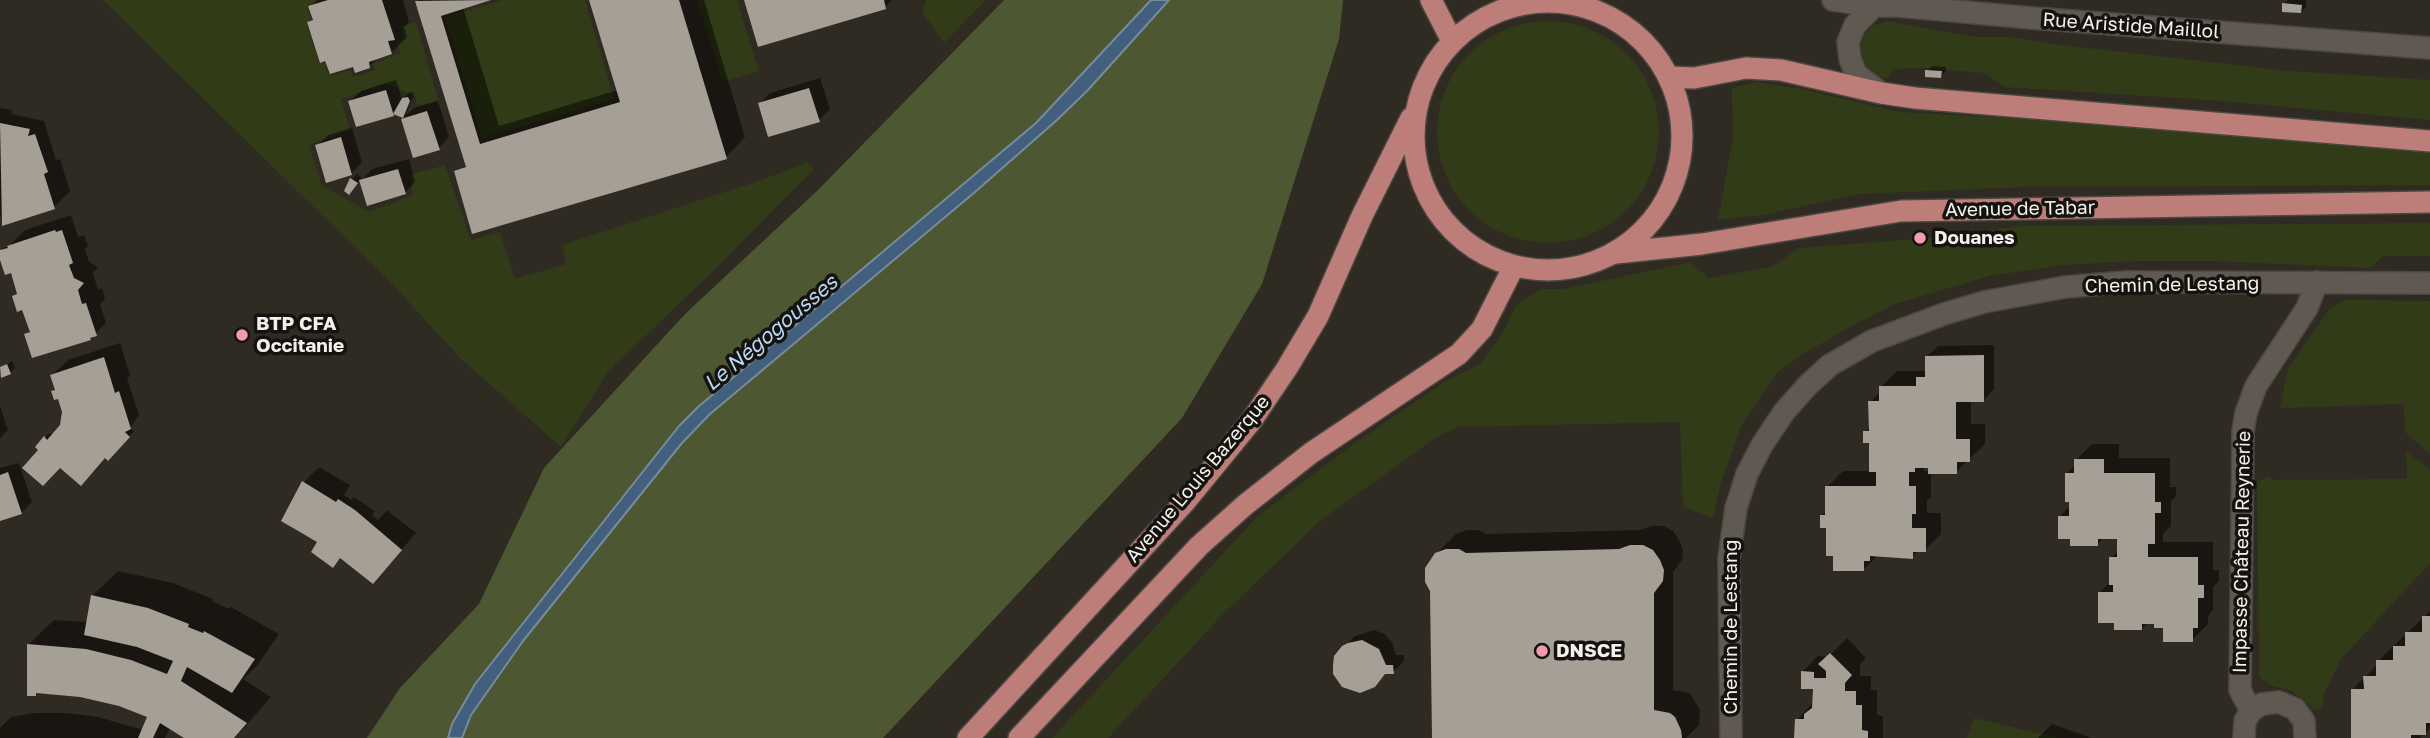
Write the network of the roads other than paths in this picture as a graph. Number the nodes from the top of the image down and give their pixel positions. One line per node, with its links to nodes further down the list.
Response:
1 (1431, 0): 6 (main road)
2 (1606, 0): 5 (main road)
3 (1833, 0): 4 (street, Rue Aristide Maillol)
4 (1874, 6): 7 (street, Rue Aristide Maillol); 9 (street)
5 (1642, 40): 6 (main road); 8 (main road)
6 (1452, 41): 10 (main road)
7 (2430, 48)
8 (1670, 77): 9 (main road); 13 (main road)
9 (1881, 93): 11 (main road)
10 (1415, 110): 14 (main road); 18 (main road, Avenue Louis Bazerque)
11 (2430, 141)
12 (2430, 202): 13 (main road, Avenue de Tabar)
13 (1614, 253): 14 (main road)
14 (1514, 266): 19 (main road)
15 (2317, 282): 16 (street, Chemin de Lestang); 17 (street, Impasse Château Reynerie); 20 (street, Chemin de Lestang)
16 (2430, 283)
17 (2251, 711): 21 (street); 22 (street)
18 (968, 738)
19 (1019, 738)
20 (1731, 738)
21 (2244, 738)
22 (2305, 738)

